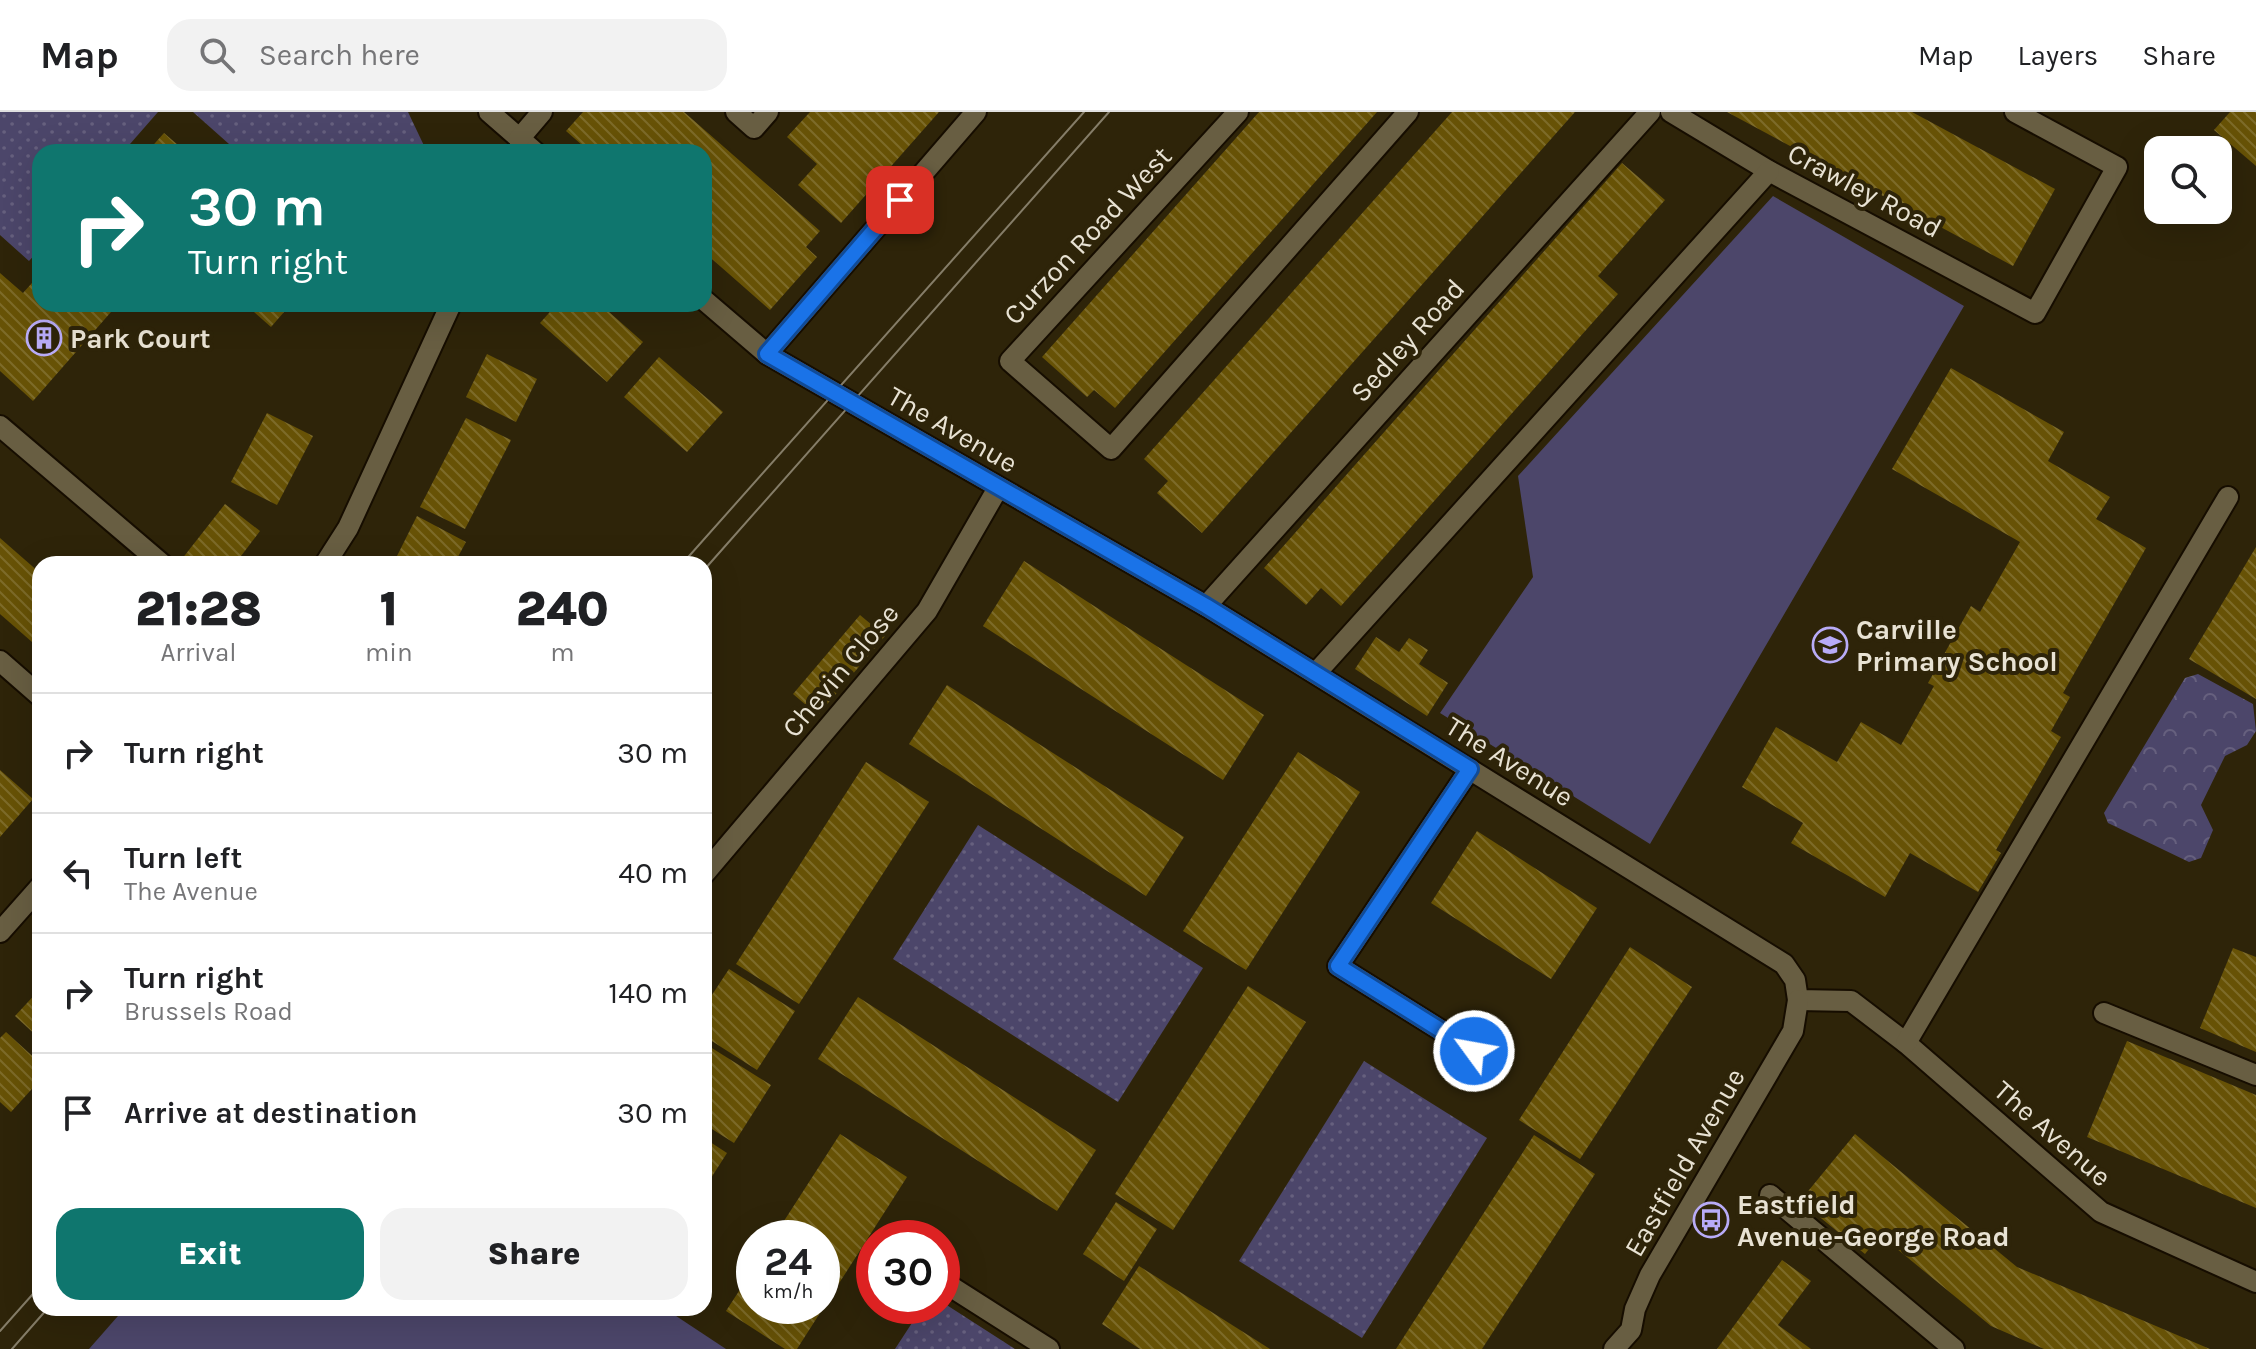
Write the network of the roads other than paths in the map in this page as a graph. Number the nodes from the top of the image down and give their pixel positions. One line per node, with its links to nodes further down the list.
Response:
1 (489, 112): 11 (street)
2 (542, 112): 12 (street)
3 (736, 112): 4 (street)
4 (768, 112)
5 (976, 112): 16 (street)
6 (1238, 112): 7 (street, Curzon Road West)
7 (1408, 112)
8 (1650, 112): 22 (street, Sedley Road)
9 (1671, 112): 13 (street, Crawley Road)
10 (2015, 112): 13 (street, Crawley Road)
11 (525, 144)
12 (531, 144)
13 (1769, 171): 24 (street)
14 (712, 307): 16 (street, The Avenue)
15 (447, 312): 21 (street)
16 (767, 354): 18 (street, The Avenue)
17 (0, 426): 20 (street)
18 (998, 488): 22 (street, The Avenue); 27 (street, Chevin Close)
19 (2228, 497): 32 (street)
20 (153, 556)
21 (330, 556)
22 (1206, 606): 24 (street, The Avenue)
23 (0, 661): 25 (street)
24 (1316, 673): 26 (street, The Avenue)
25 (32, 689)
26 (1470, 769): 30 (street, The Avenue); 33 (street)
27 (712, 865)
28 (32, 895): 29 (street)
29 (4, 921)
30 (1798, 1000): 32 (street, The Avenue); 38 (street, Eastfield Avenue)
31 (2104, 1013): 34 (street)
32 (1906, 1043): 36 (street, The Avenue)
33 (1474, 1051)
34 (2256, 1075)
35 (1770, 1195): 41 (street)
36 (2256, 1282)
37 (960, 1292): 39 (street)
38 (1633, 1340): 40 (street, Eastfield Avenue)
39 (1049, 1349)
40 (1614, 1349)
41 (1954, 1349)

